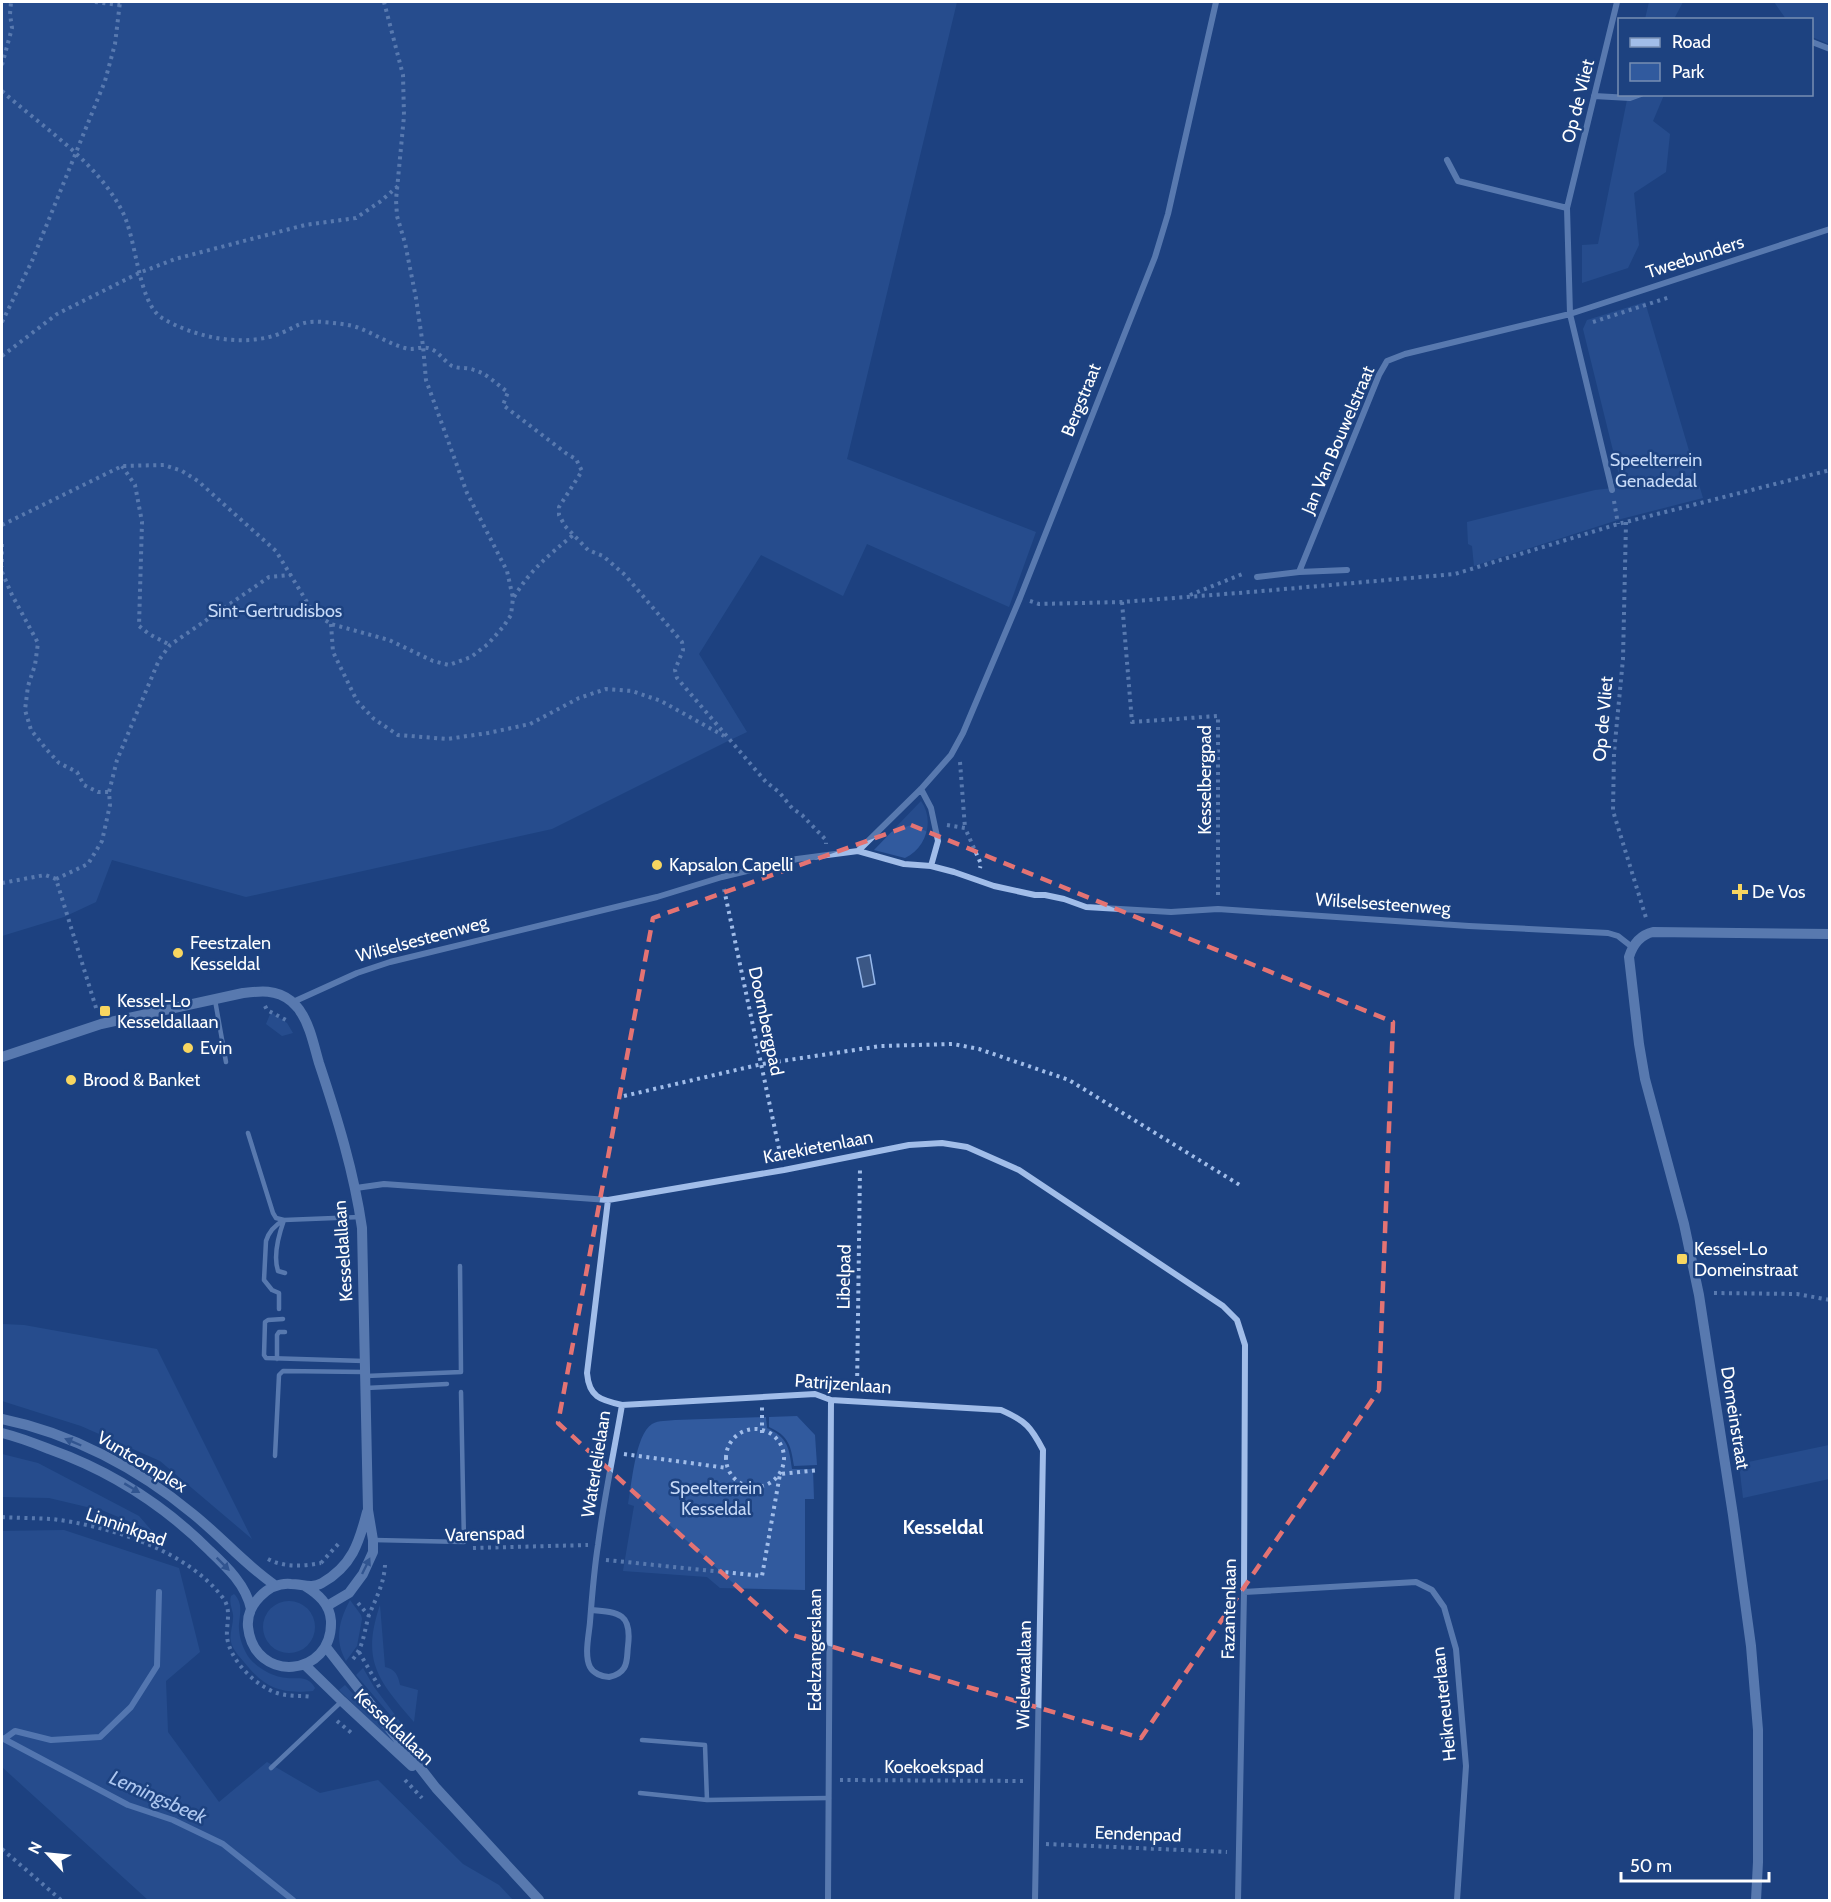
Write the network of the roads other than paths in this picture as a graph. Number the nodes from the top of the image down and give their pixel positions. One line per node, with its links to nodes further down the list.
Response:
1 (1216, 2): 15 (street, Bergstraat)
2 (1617, 2): 5 (street, Op de Vliet)
3 (1813, 42): 4 (street)
4 (1830, 49)
5 (1594, 96): 6 (street); 8 (street, Op de Vliet)
6 (1635, 96)
7 (1446, 160): 8 (street)
8 (1567, 208): 10 (street, Op de Vliet)
9 (1830, 229): 10 (street, Tweebunders)
10 (1570, 314): 11 (street, Op de Vliet); 13 (street, Jan Van Bouwelstraat)
11 (1612, 490)
12 (1347, 570): 13 (street)
13 (1299, 572): 14 (street)
14 (1257, 577)
15 (921, 789): 16 (street); 17 (street)
16 (858, 851): 17 (street, Wilselsesteenweg); 21 (street, Wilselsesteenweg)
17 (931, 866): 19 (street, Wilselsesteenweg)
18 (1830, 934): 19 (street)
19 (1632, 947): 69 (street, Domeinstraat)
20 (215, 999): 21 (street); 22 (street); 23 (lane)
21 (293, 1002): 25 (street, Kesseldallaan)
22 (2, 1057)
23 (226, 1062)
24 (248, 1133): 28 (lane)
25 (356, 1188): 26 (street, Karekietenlaan); 27 (street, Kesseldallaan)
26 (608, 1200): 33 (street, Karekietenlaan); 42 (street, Waterlelielaan)
27 (360, 1217): 28 (lane); 36 (street, Kesseldallaan)
28 (284, 1220): 30 (lane); 31 (lane)
29 (460, 1266): 37 (lane)
30 (285, 1273)
31 (279, 1309)
32 (283, 1319): 35 (lane)
33 (1237, 1320): 51 (street, Fazantenlaan)
34 (285, 1332): 35 (lane)
35 (277, 1359): 36 (lane)
36 (365, 1360): 37 (street, Kesseldallaan)
37 (365, 1374): 39 (street, Kesseldallaan); 46 (lane)
38 (447, 1384): 39 (lane)
39 (365, 1388): 47 (street, Kesseldallaan)
40 (461, 1392): 48 (lane)
41 (831, 1400): 42 (street, Patrijzenlaan); 45 (street, Patrijzenlaan); 62 (street, Edelzangerslaan)
42 (622, 1406): 54 (street, Waterlelielaan)
43 (2, 1419): 49 (street, Vuntcomplex, one-way to 43)
44 (2, 1433): 53 (street, Vuntcomplex, one-way to 53)
45 (1043, 1450): 66 (street, Wielewaallaan)
46 (275, 1456)
47 (368, 1510): 48 (street, Kesseldallaan); 50 (street, Kesseldallaan)
48 (373, 1540): 52 (street, Kesseldallaan, one-way to 48)
49 (276, 1586): 50 (street, Kesseldallaan); 53 (street)
50 (305, 1586): 52 (street)
51 (1244, 1592): 67 (street, Fazantenlaan); 68 (street, Heikneuterlaan)
52 (327, 1606): 55 (street)
53 (251, 1609): 56 (street)
54 (591, 1610): 54 (street)
55 (326, 1647): 56 (street); 60 (street, Kesseldallaan)
56 (306, 1665): 57 (street, Kesseldallaan)
57 (342, 1701): 59 (lane); 60 (street, Kesseldallaan)
58 (642, 1740): 63 (lane)
59 (271, 1768)
60 (436, 1788): 64 (street, Kesseldallaan)
61 (640, 1793): 63 (lane)
62 (829, 1798): 63 (lane); 65 (street, Edelzangerslaan)
63 (707, 1800)
64 (539, 1900)
65 (828, 1900)
66 (1035, 1900)
67 (1238, 1900)
68 (1457, 1900)
69 (1756, 1900)

